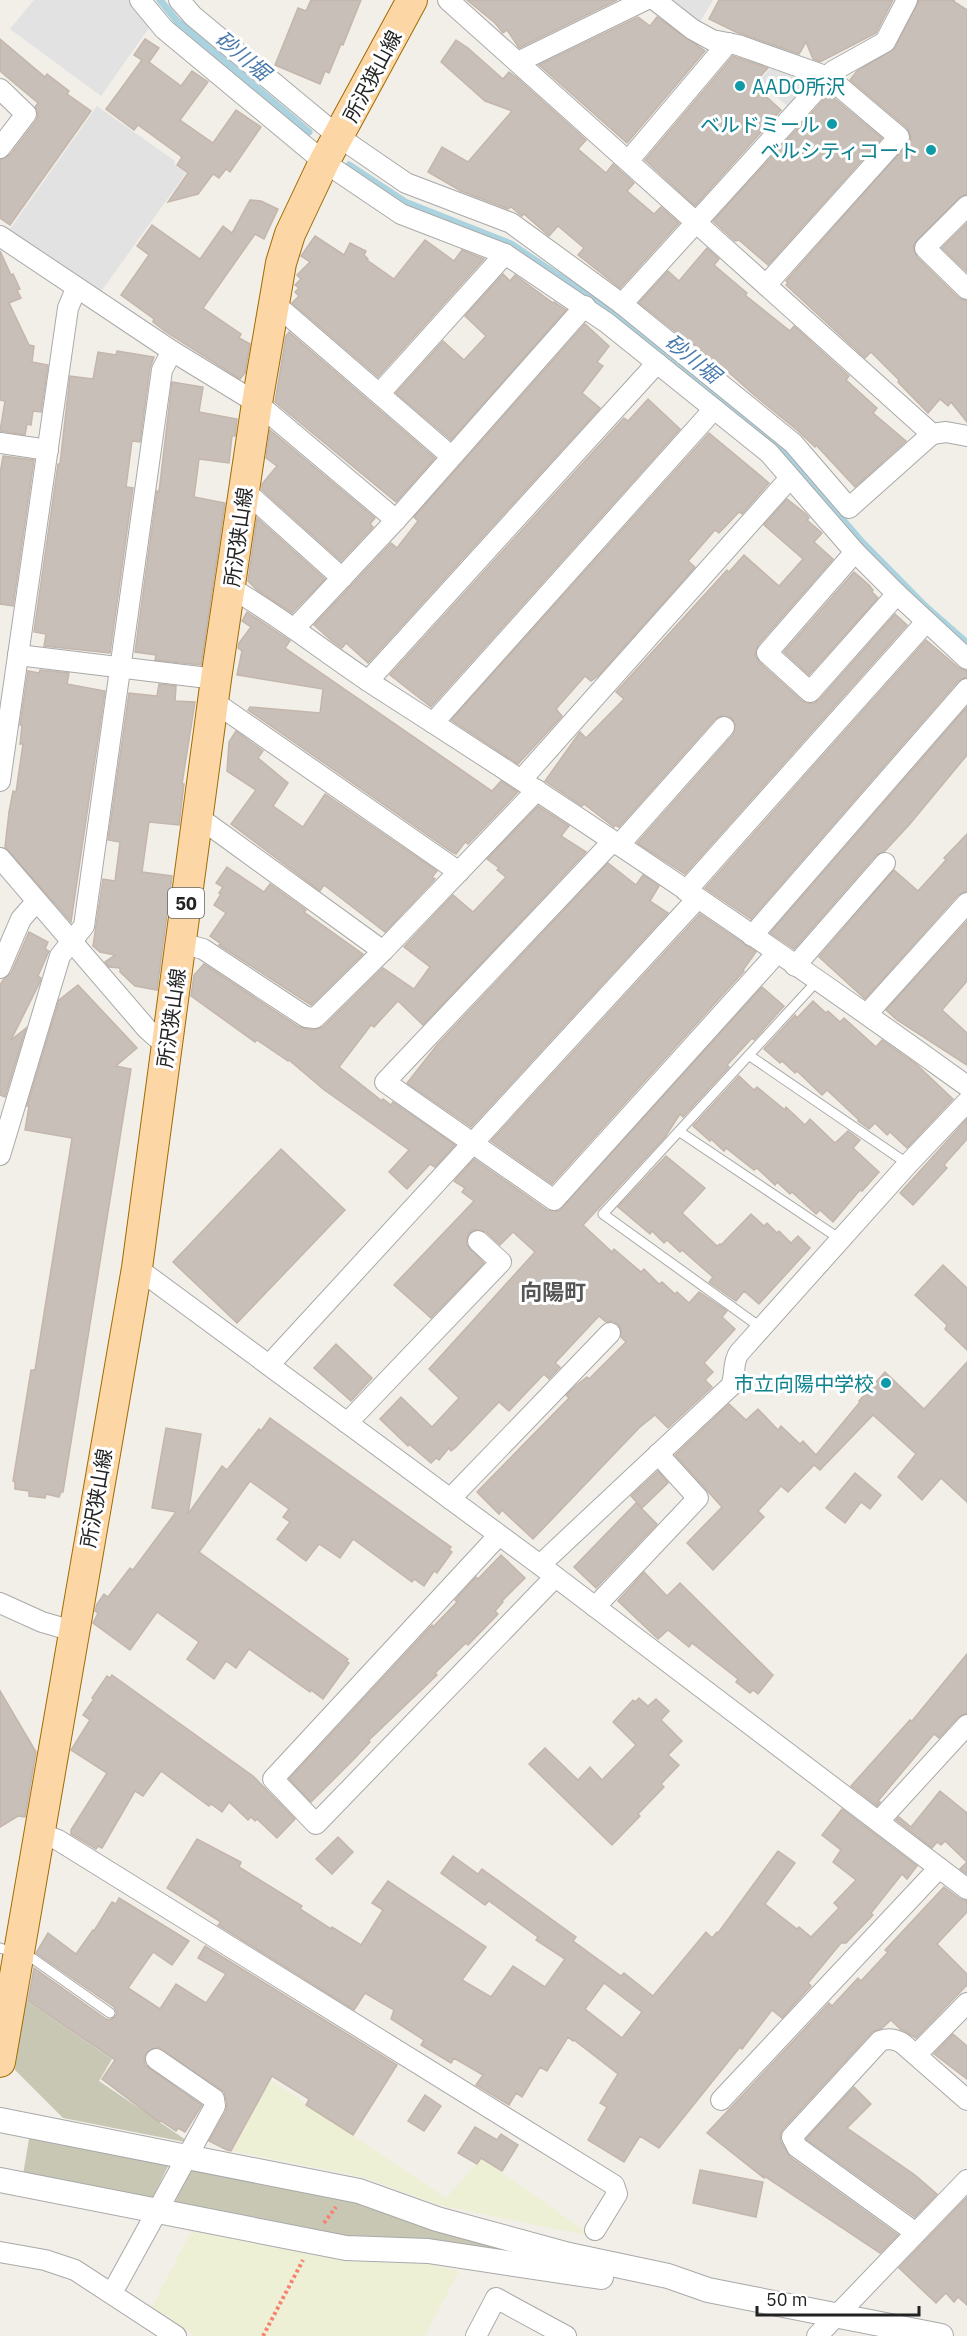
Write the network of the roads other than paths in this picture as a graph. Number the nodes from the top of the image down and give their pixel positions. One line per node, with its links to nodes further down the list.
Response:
1 (140, 0): 13 (street)
2 (179, 0): 13 (street)
3 (412, 0): 13 (main road, 所沢狭山線 / 50)
4 (448, 0): 9 (street)
5 (645, 0): 9 (street)
6 (655, 0): 8 (street)
7 (907, 0): 10 (street)
8 (728, 43): 10 (street); 14 (street)
9 (518, 62): 14 (street)
10 (828, 77): 16 (street); 19 (street)
11 (0, 89): 12 (street)
12 (0, 148)
13 (332, 149): 18 (street); 22 (main road, 所沢狭山線 / 50); 23 (street)
14 (628, 160): 16 (street)
15 (967, 206): 21 (street)
16 (696, 223): 19 (street); 23 (street)
17 (0, 236): 20 (street)
18 (505, 255): 24 (street); 27 (street)
19 (766, 285): 30 (street)
20 (76, 289): 25 (street); 33 (street)
21 (967, 289)
22 (274, 303): 27 (street); 28 (main road, 所沢狭山線 / 50)
23 (622, 304): 36 (street)
24 (585, 306): 26 (street); 34 (street)
25 (172, 351): 28 (street); 48 (street)
26 (657, 363): 29 (street); 49 (street)
27 (380, 393): 34 (street)
28 (257, 403): 37 (main road, 所沢狭山線 / 50); 39 (street)
29 (714, 409): 35 (street); 52 (street)
30 (932, 434): 31 (street); 36 (street)
31 (967, 436)
32 (0, 443): 33 (street)
33 (48, 450): 46 (street)
34 (451, 456): 39 (street)
35 (790, 478): 38 (street); 55 (street)
36 (831, 487): 38 (street)
37 (244, 490): 41 (street); 42 (main road, 所沢狭山線 / 50)
38 (812, 505): 40 (street)
39 (396, 520): 41 (street)
40 (855, 552): 43 (street); 43 (street)
41 (342, 578): 45 (street)
42 (231, 588): 45 (street); 51 (main road, 所沢狭山線 / 50)
43 (897, 594): 44 (street)
44 (926, 622): 47 (street); 61 (street)
45 (294, 629): 49 (street)
46 (18, 655): 48 (street); 54 (street)
47 (967, 659)
48 (120, 668): 51 (street); 65 (street)
49 (368, 681): 52 (street)
50 (967, 689): 64 (street)
51 (215, 690): 56 (main road, 所沢狭山線 / 50); 60 (street)
52 (433, 723): 55 (street)
53 (724, 727): 57 (street)
54 (0, 781)
55 (529, 785): 57 (street); 60 (street)
56 (197, 816): 66 (main road, 所沢狭山線 / 50); 67 (street)
57 (615, 843): 61 (street); 79 (street)
58 (0, 858): 62 (street)
59 (885, 863): 69 (street)
60 (459, 872): 67 (street)
61 (691, 895): 64 (street); 79 (street)
62 (36, 902): 65 (street); 70 (street)
63 (967, 903): 72 (street)
64 (752, 936): 68 (street)
65 (72, 942): 73 (street); 77 (street)
66 (181, 943): 67 (street); 73 (main road, 所沢狭山線 / 50)
67 (383, 951)
68 (777, 953): 69 (street); 79 (street)
69 (795, 966): 71 (street)
70 (0, 968)
71 (817, 981): 72 (street); 74 (lane)
72 (867, 1014): 75 (street)
73 (168, 1041): 84 (main road, 所沢狭山線 / 50)
74 (750, 1056): 78 (lane); 81 (lane)
75 (967, 1086)
76 (967, 1102): 81 (street)
77 (6, 1120): 80 (street)
78 (681, 1132): 82 (lane); 85 (lane)
79 (472, 1144): 87 (street)
80 (0, 1155)
81 (908, 1164): 82 (street)
82 (840, 1239): 85 (street)
83 (478, 1241): 88 (street)
84 (136, 1268): 87 (street); 95 (main road, 所沢狭山線 / 50)
85 (760, 1327): 89 (street)
86 (610, 1333): 90 (street)
87 (269, 1365): 88 (street)
88 (347, 1423): 90 (street)
89 (658, 1454): 92 (street); 94 (street)
90 (450, 1499): 91 (street)
91 (499, 1535): 92 (street); 92 (street)
92 (547, 1571): 94 (street)
93 (0, 1603): 95 (street)
94 (595, 1607): 97 (street)
95 (73, 1631): 98 (main road, 所沢狭山線 / 50)
96 (967, 1725): 97 (street)
97 (879, 1821): 99 (street)
98 (40, 1833): 101 (main road, 所沢狭山線 / 50); 114 (street)
99 (939, 1868): 100 (street); 107 (street)
100 (967, 1889)
101 (9, 1951): 103 (lane); 106 (main road, 所沢狭山線 / 50)
102 (967, 2003): 104 (street)
103 (110, 2013)
104 (916, 2055): 108 (street); 115 (street)
105 (156, 2059): 110 (street)
106 (0, 2062)
107 (721, 2100)
108 (967, 2100)
109 (0, 2120): 110 (street)
110 (186, 2156): 113 (street); 118 (street)
111 (0, 2180): 113 (street)
112 (967, 2181): 115 (street)
113 (157, 2210): 117 (street); 118 (street)
114 (595, 2230)
115 (916, 2233): 119 (street)
116 (0, 2252): 121 (street)
117 (117, 2284)
118 (708, 2290): 119 (street)
119 (836, 2316): 120 (street); 124 (street)
120 (926, 2335)
121 (176, 2336)
122 (476, 2336): 123 (street)
123 (566, 2336)
124 (818, 2336)

